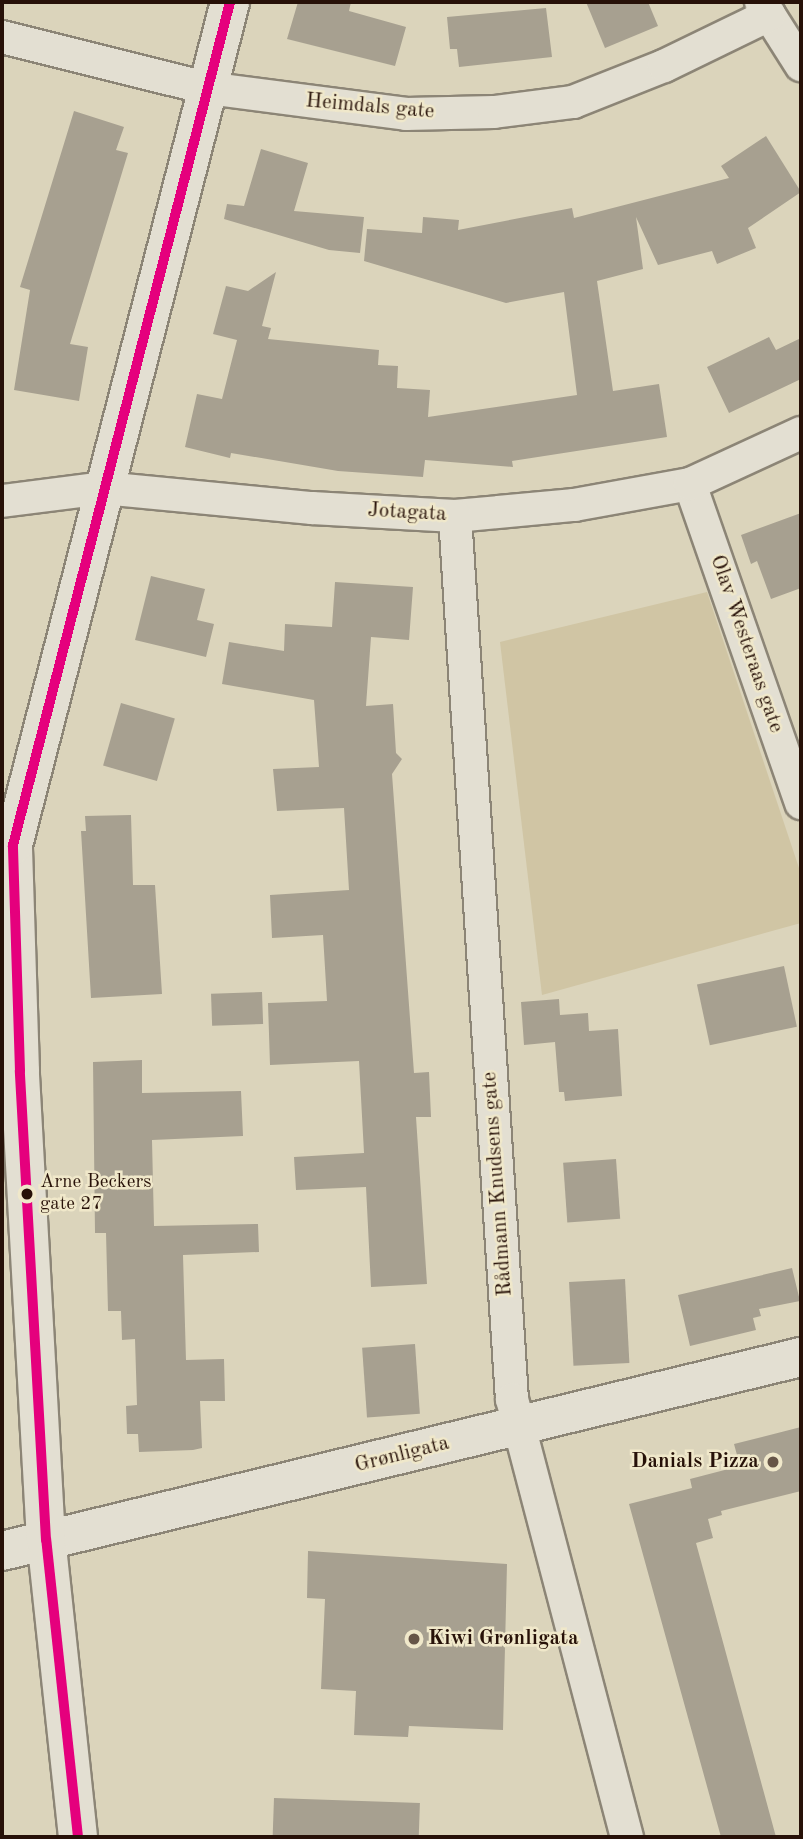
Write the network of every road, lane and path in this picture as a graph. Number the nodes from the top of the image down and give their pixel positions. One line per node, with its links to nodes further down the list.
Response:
1 (230, 2): 5 (main road)
2 (765, 8): 4 (street); 5 (street, Heimdals gate)
3 (2, 37): 5 (street, Heimdals gate)
4 (801, 65)
5 (207, 88): 8 (main road)
6 (801, 433): 7 (street, Jotagata)
7 (690, 484): 10 (street, Jotagata); 11 (street, Olav Westeraas gate)
8 (103, 488): 9 (street, Jotagata); 10 (street, Jotagata); 14 (main road)
9 (2, 501)
10 (456, 516): 13 (street, Rådmann Knudsens gate)
11 (801, 803)
12 (801, 1357): 13 (main road, Grønligata)
13 (517, 1428): 14 (main road, Grønligata); 17 (street, Rådmann Knudsens gate)
14 (46, 1540): 15 (main road, Grønligata); 16 (main road)
15 (2, 1551)
16 (78, 1837)
17 (627, 1837)

